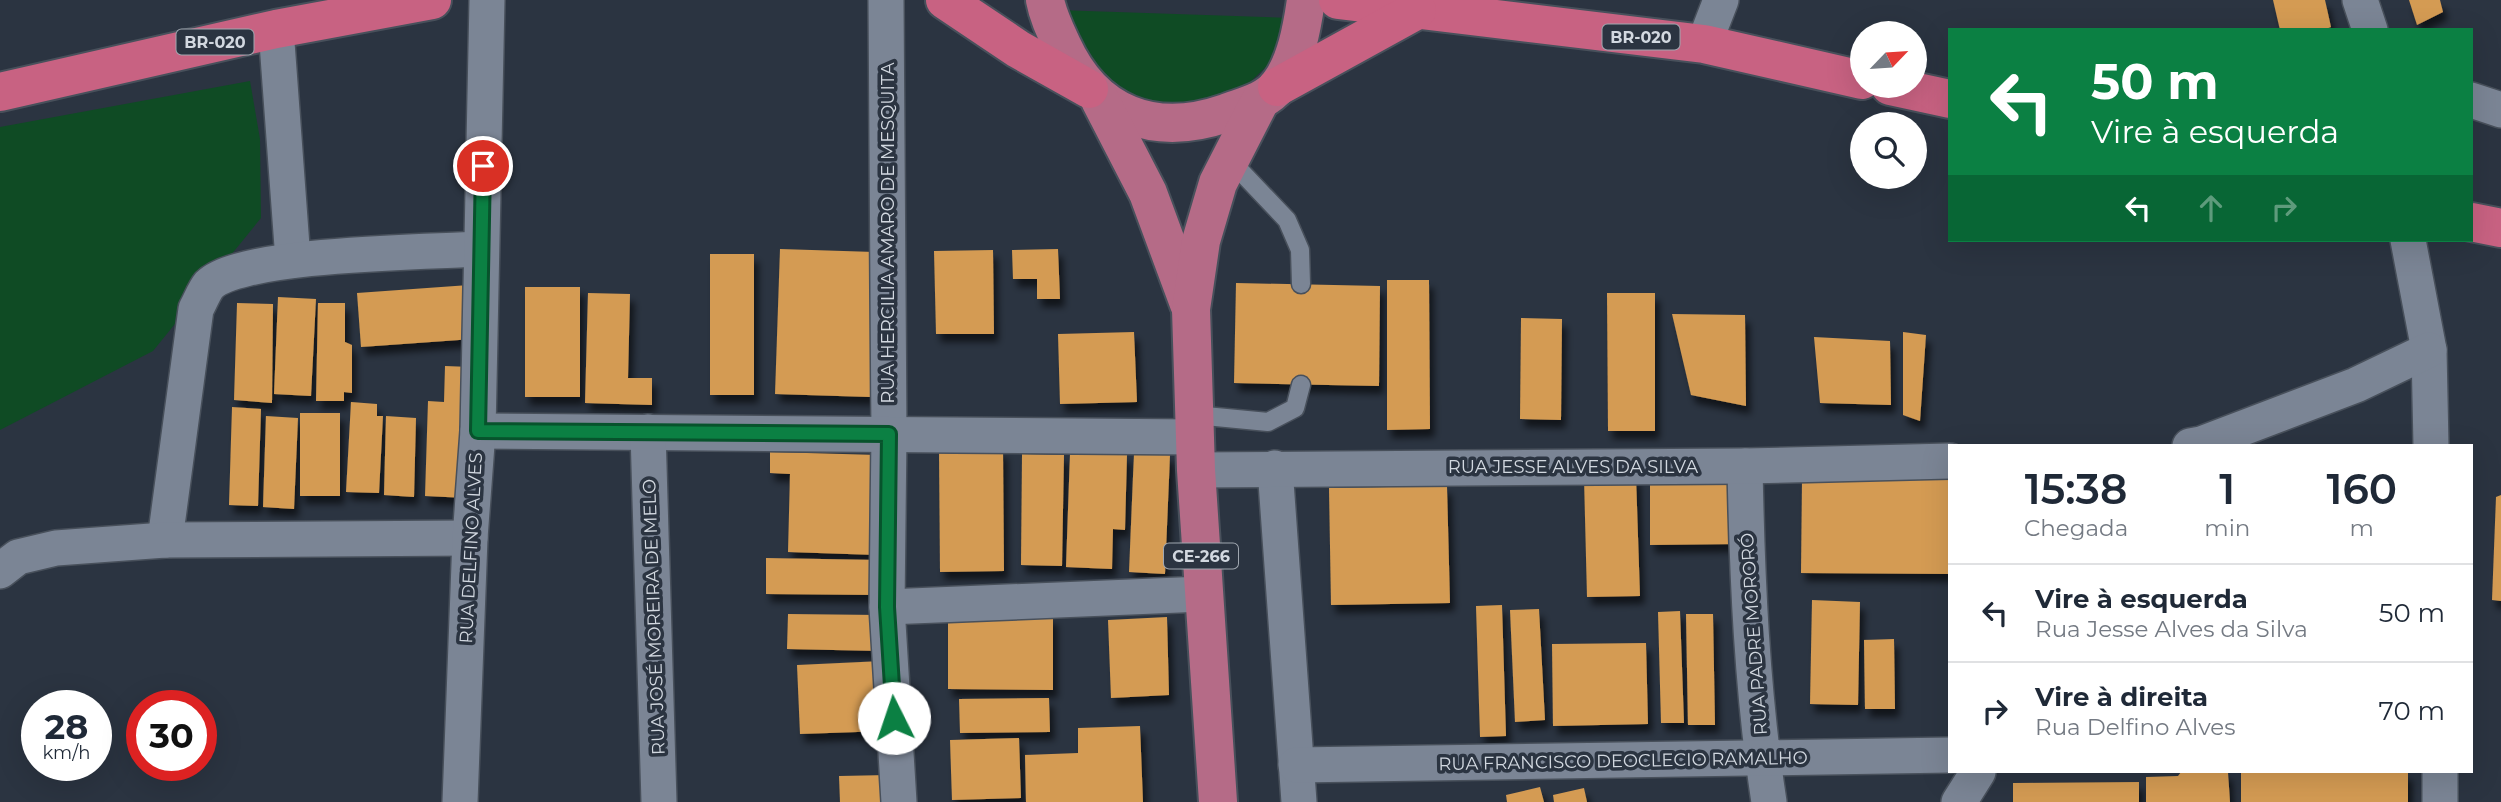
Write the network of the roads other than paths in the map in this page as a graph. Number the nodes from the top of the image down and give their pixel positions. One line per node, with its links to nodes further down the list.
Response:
1 (432, 0): 12 (highway, BR-020)
2 (487, 0): 26 (street, RUA DELFINO ALVES)
3 (886, 0): 34 (street, RUA HERCILIA AMARO DE MESQUITA)
4 (945, 0): 16 (highway)
5 (1045, 0): 16 (main road)
6 (1306, 0): 17 (main road)
7 (1338, 0): 10 (highway, BR-020)
8 (1721, 0): 13 (street)
9 (2360, 0): 11 (street)
10 (1420, 5): 13 (highway, BR-020); 17 (highway)
11 (2369, 28)
12 (276, 29): 15 (highway, BR-020); 27 (street)
13 (1704, 44): 14 (highway, BR-020)
14 (1850, 76)
15 (0, 92)
16 (1094, 94): 17 (main road); 29 (main road, CE-266)
17 (1269, 94): 22 (main road, CE-266)
18 (1927, 94): 19 (highway)
19 (1948, 99)
20 (2473, 101): 21 (street)
21 (2501, 110)
22 (1230, 160): 28 (lane); 29 (main road, CE-266)
23 (2473, 222): 24 (highway)
24 (2501, 228)
25 (2409, 242): 30 (street)
26 (481, 249): 27 (street); 32 (street, RUA DELFINO ALVES)
27 (293, 260): 42 (street)
28 (1301, 284)
29 (1191, 309): 35 (main road, CE-266)
30 (2429, 351): 36 (street); 37 (street)
31 (1301, 385): 35 (lane)
32 (478, 431): 33 (street, RUA JESSE ALVES DA SILVA); 41 (street, RUA DELFINO ALVES)
33 (648, 432): 34 (street, RUA JESSE ALVES DA SILVA); 52 (street, RUA JOSÉ MOREIRA DE MELO)
34 (889, 434): 35 (street, RUA JESSE ALVES DA SILVA); 45 (street, RUA HERCILIA AMARO DE MESQUITA)
35 (1195, 440): 40 (street, RUA JESSE ALVES DA SILVA); 44 (main road, CE-266)
36 (2201, 444)
37 (2431, 444)
38 (1948, 461): 39 (street, RUA JESSE ALVES DA SILVA)
39 (1745, 466): 40 (street, RUA JESSE ALVES DA SILVA); 47 (street, RUA PADRE MORORÓ)
40 (1275, 468): 48 (street)
41 (470, 538): 42 (street); 51 (street, RUA DELFINO ALVES)
42 (165, 540): 43 (street)
43 (0, 572)
44 (1203, 594): 45 (street); 54 (main road, CE-266)
45 (887, 607): 53 (street, RUA HERCILIA AMARO DE MESQUITA)
46 (1948, 755): 47 (street, RUA FRANCISCO DEOCLECIO RAMALHO)
47 (1762, 760): 48 (street, RUA FRANCISCO DEOCLECIO RAMALHO); 56 (street, RUA PADRE MORORÓ)
48 (1296, 765): 55 (street)
49 (1977, 773): 57 (street)
50 (2440, 773): 58 (street)
51 (460, 802)
52 (659, 802)
53 (899, 802)
54 (1218, 802)
55 (1299, 802)
56 (1769, 802)
57 (1959, 802)
58 (2440, 802)

